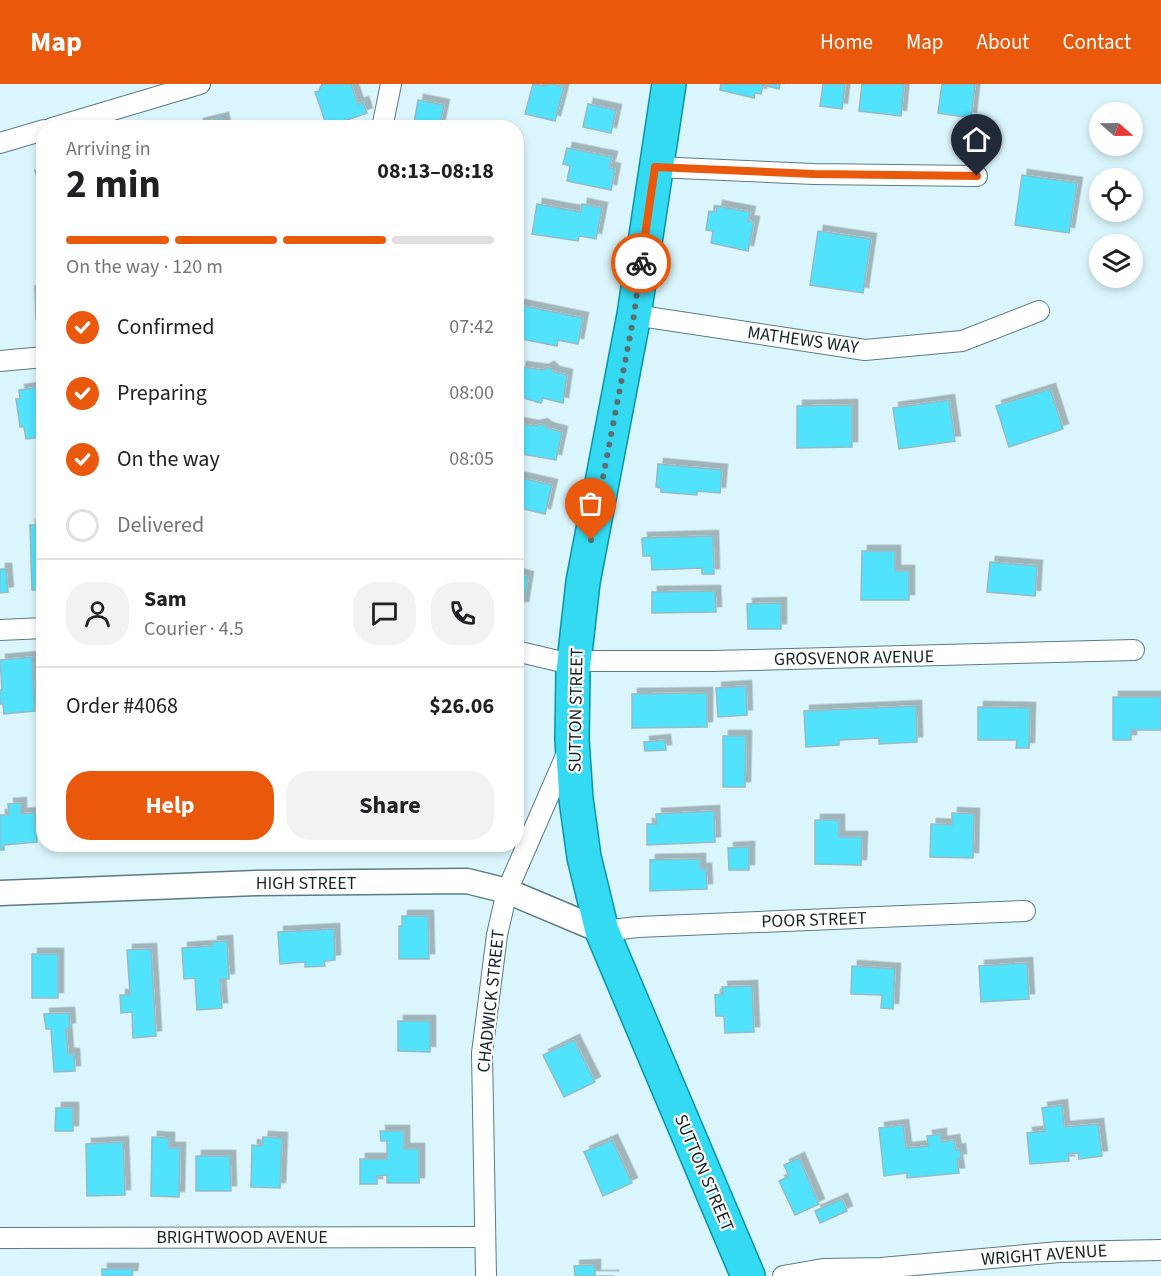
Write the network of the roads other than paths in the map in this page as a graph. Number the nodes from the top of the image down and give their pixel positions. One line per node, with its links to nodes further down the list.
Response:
1 (200, 84): 4 (street)
2 (391, 84): 5 (street)
3 (669, 84): 8 (highway, SUTTON STREET)
4 (79, 120)
5 (384, 120)
6 (36, 132): 7 (street)
7 (0, 143)
8 (655, 167): 9 (street); 11 (highway, SUTTON STREET)
9 (977, 176)
10 (1039, 311): 11 (street, MATHEWS WAY)
11 (634, 315): 18 (highway, SUTTON STREET)
12 (36, 358): 13 (street)
13 (0, 361)
14 (36, 628): 15 (street)
15 (0, 630)
16 (1134, 651): 18 (street, GROSVENOR AVENUE)
17 (524, 653): 18 (street, GROSVENOR AVENUE)
18 (574, 660): 19 (highway, SUTTON STREET)
19 (572, 740): 20 (street, CHADWICK STREET); 25 (highway, SUTTON STREET)
20 (524, 852)
21 (524, 852): 22 (street, CHADWICK STREET)
22 (507, 891): 23 (street, HIGH STREET); 25 (street, HIGH STREET); 26 (street, CHADWICK STREET)
23 (0, 893)
24 (1025, 911): 25 (street, POOR STREET)
25 (602, 932): 30 (highway, SUTTON STREET)
26 (485, 1237): 27 (street, BRIGHTWOOD AVENUE); 29 (street, CHADWICK STREET)
27 (0, 1238)
28 (1161, 1250): 31 (street, WRIGHT AVENUE)
29 (486, 1276)
30 (748, 1276)
31 (783, 1276)

